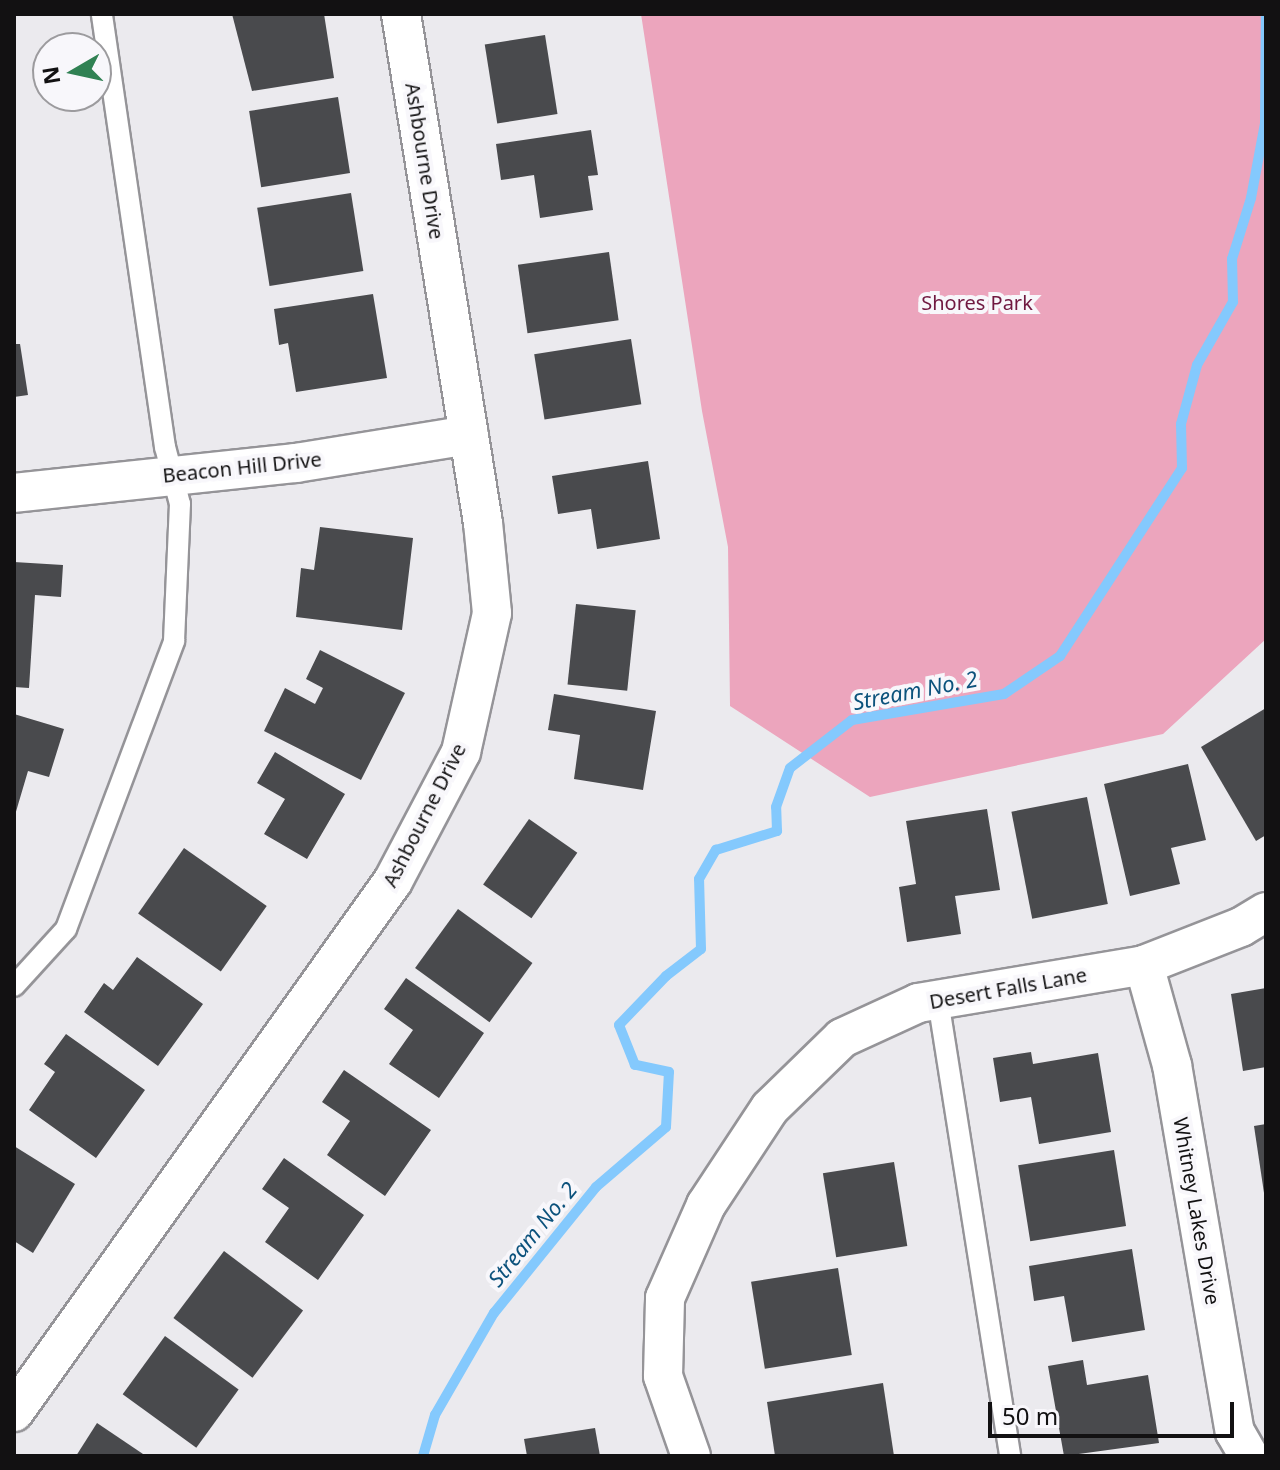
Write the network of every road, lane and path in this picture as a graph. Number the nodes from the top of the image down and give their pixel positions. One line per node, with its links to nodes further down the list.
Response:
1 (102, 14): 4 (lane)
2 (401, 14): 3 (street, Ashbourne Drive)
3 (469, 435): 4 (street, Beacon Hill Drive); 10 (street, Ashbourne Drive)
4 (173, 475): 5 (street, Beacon Hill Drive); 8 (lane)
5 (14, 493)
6 (1266, 912): 7 (street, Desert Falls Lane)
7 (1144, 965): 9 (street, Desert Falls Lane); 13 (street, Whitney Lakes Drive)
8 (14, 986)
9 (938, 1000): 11 (street, Desert Falls Lane); 12 (lane)
10 (14, 1412)
11 (691, 1456)
12 (1010, 1456)
13 (1249, 1456)

